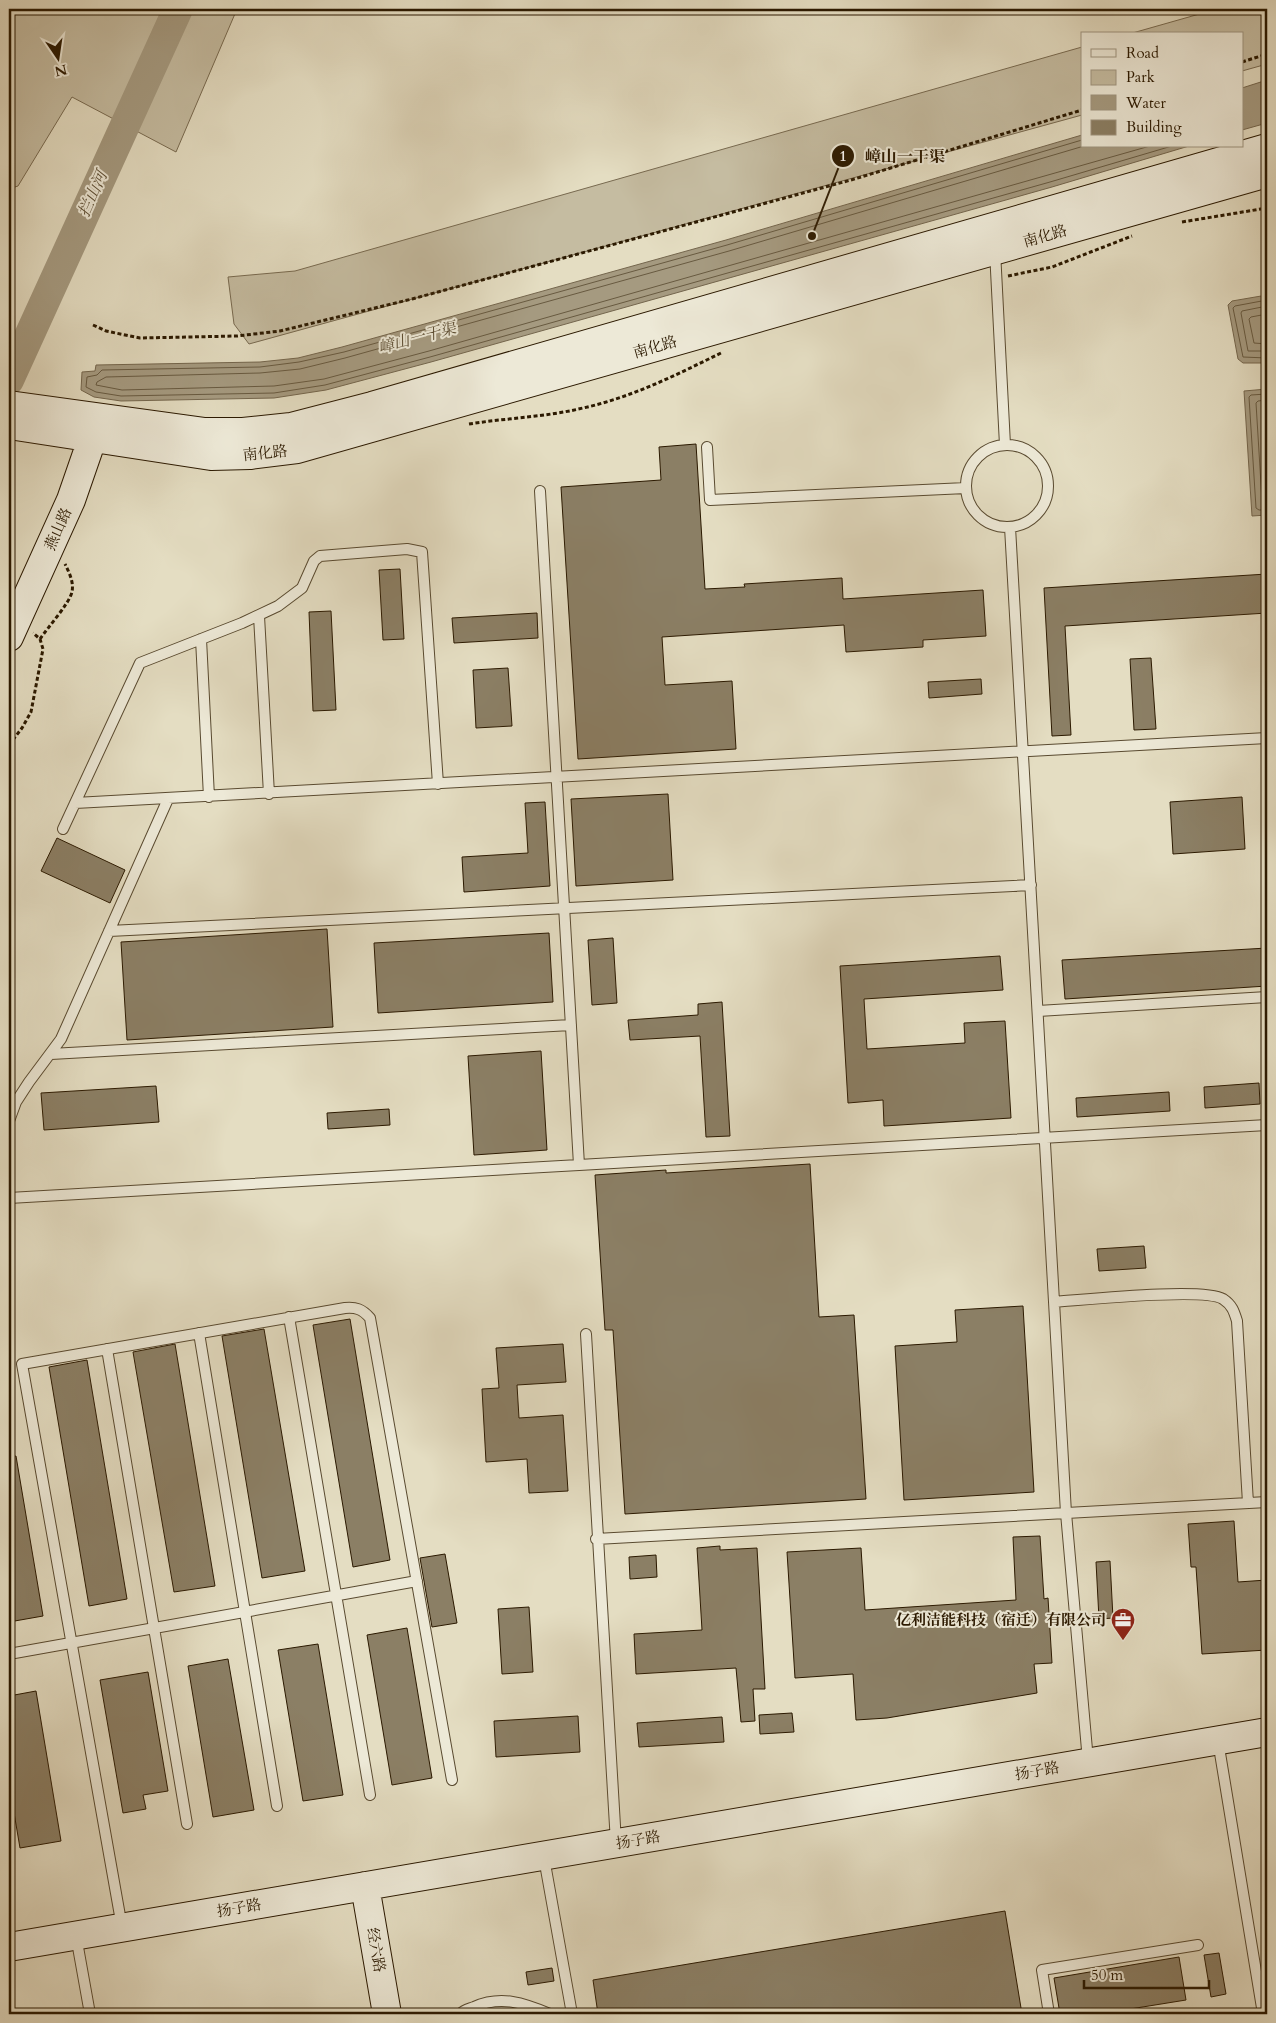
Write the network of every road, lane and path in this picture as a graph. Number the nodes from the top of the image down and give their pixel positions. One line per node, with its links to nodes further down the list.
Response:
1 (1267, 54): 2 (path)
2 (1244, 61)
3 (1081, 110): 11 (path)
4 (1267, 148): 9 (street, 南化路)
5 (1267, 172): 9 (street, 南化路)
6 (1267, 208): 7 (path)
7 (1174, 224)
8 (1139, 233): 10 (path)
9 (994, 238): 10 (lane); 17 (street, 南化路)
10 (997, 278): 18 (lane)
11 (93, 325)
12 (728, 350): 16 (path)
13 (9, 405): 14 (street)
14 (38, 420): 15 (street); 17 (street, 南化路)
15 (9, 425)
16 (462, 425)
17 (96, 428): 23 (street, 燕山路)
18 (1005, 445): 20 (lane); 22 (lane)
19 (707, 448): 20 (lane)
20 (966, 488): 22 (lane)
21 (540, 491): 31 (lane)
22 (1010, 527): 30 (lane)
23 (52, 542): 25 (street, 燕山路); 26 (path)
24 (259, 616): 27 (lane); 32 (lane); 33 (lane)
25 (12, 629): 26 (path)
26 (40, 639): 29 (path)
27 (201, 639): 34 (lane); 36 (lane)
28 (1267, 738): 30 (lane)
29 (9, 745)
30 (1023, 752): 31 (lane); 38 (lane)
31 (557, 778): 32 (lane); 39 (lane)
32 (438, 784): 33 (lane)
33 (269, 794): 34 (lane)
34 (209, 797): 35 (lane)
35 (168, 799): 36 (lane); 40 (lane)
36 (75, 803): 37 (lane)
37 (63, 829)
38 (1031, 885): 39 (lane); 42 (lane)
39 (564, 908): 40 (lane); 43 (lane)
40 (109, 931): 44 (lane)
41 (1267, 997): 42 (lane)
42 (1038, 1011): 47 (lane)
43 (571, 1026): 44 (lane); 48 (lane)
44 (51, 1054): 45 (lane)
45 (10, 1116)
46 (1267, 1125): 47 (lane)
47 (1045, 1138): 48 (lane); 50 (lane)
48 (579, 1165): 49 (lane)
49 (9, 1198)
50 (1054, 1302): 56 (lane); 57 (lane)
51 (290, 1318): 52 (lane); 59 (lane); 60 (lane)
52 (199, 1333): 54 (lane); 61 (lane)
53 (586, 1334): 58 (lane)
54 (107, 1349): 62 (lane); 63 (lane)
55 (1267, 1502): 56 (lane)
56 (1248, 1503): 57 (lane)
57 (1066, 1513): 58 (lane); 67 (lane)
58 (596, 1539): 72 (lane)
59 (416, 1581): 60 (lane); 68 (lane)
60 (335, 1595): 61 (lane); 69 (lane)
61 (246, 1612): 62 (lane); 70 (lane)
62 (154, 1628): 63 (lane); 71 (lane)
63 (72, 1642): 64 (lane); 75 (lane)
64 (9, 1654)
65 (1267, 1732): 66 (street, 扬子路)
66 (1218, 1740): 67 (street, 扬子路); 85 (lane)
67 (1088, 1762): 72 (street, 扬子路)
68 (452, 1780)
69 (370, 1795)
70 (277, 1806)
71 (188, 1824)
72 (616, 1844): 73 (street, 扬子路)
73 (544, 1856): 74 (street, 扬子路); 83 (lane)
74 (365, 1886): 75 (street, 扬子路); 80 (street, 经六路)
75 (123, 1928): 76 (street, 扬子路)
76 (76, 1935): 78 (street, 扬子路); 79 (lane)
77 (1198, 1945): 84 (lane)
78 (9, 1947)
79 (90, 2014)
80 (387, 2014)
81 (460, 2014): 82 (lane)
82 (550, 2014)
83 (572, 2014)
84 (1049, 2014)
85 (1263, 2014)

